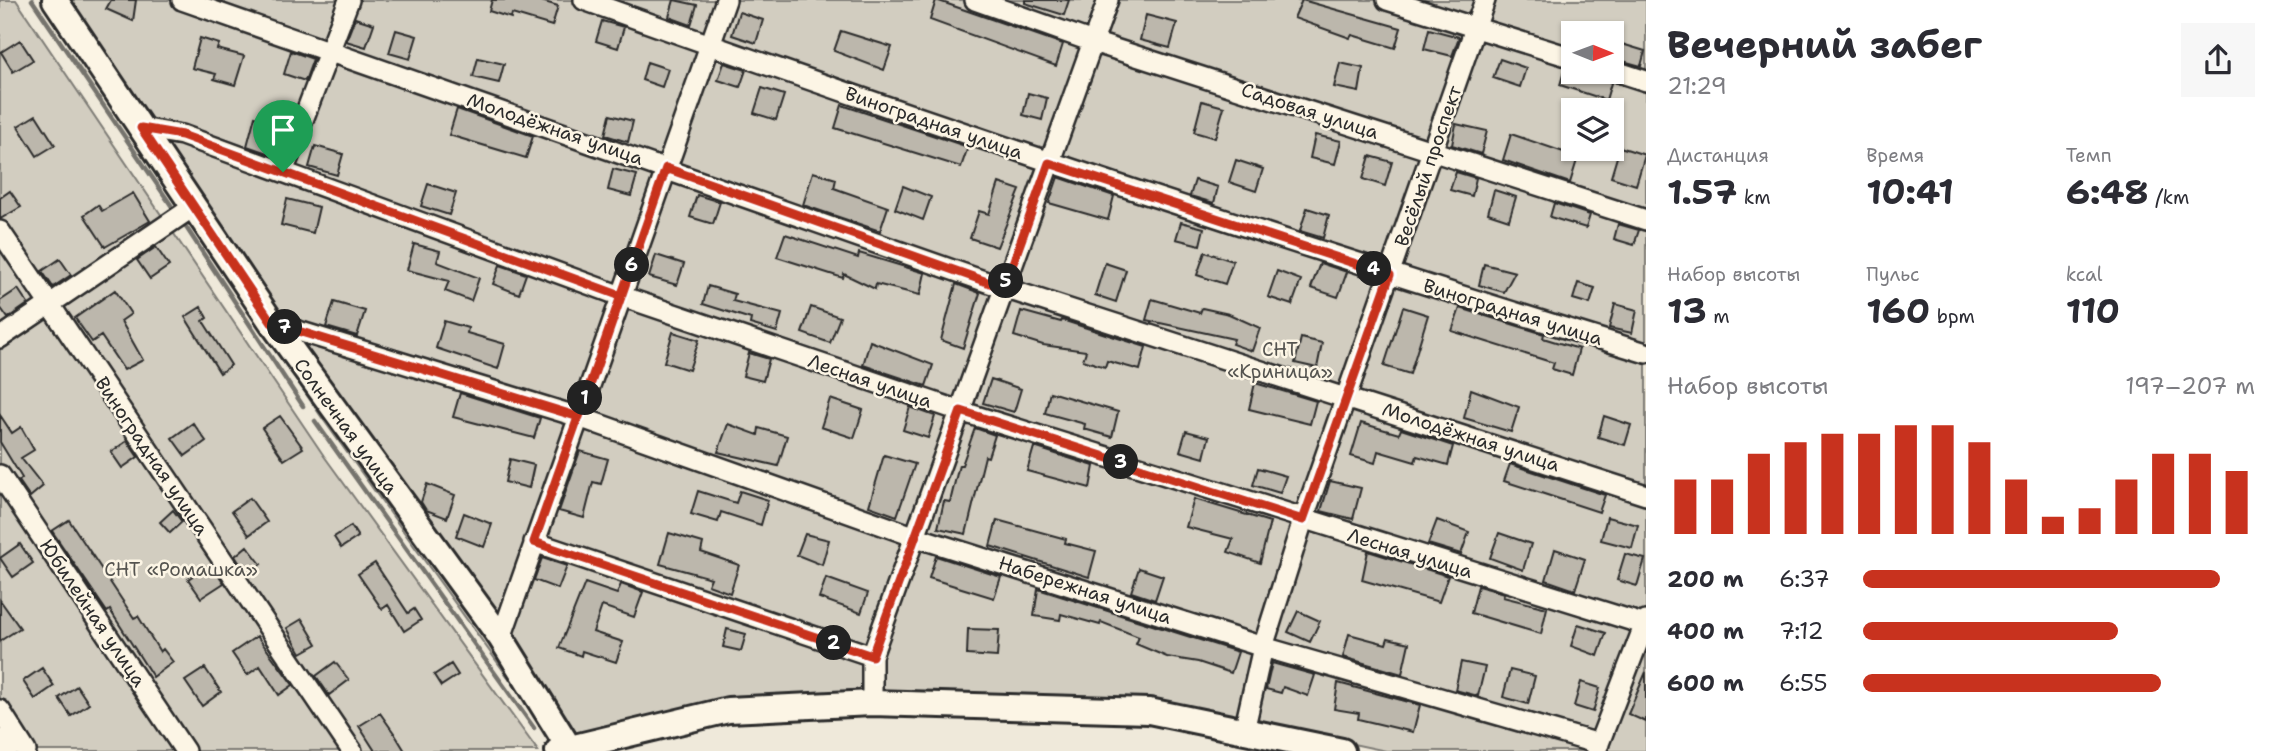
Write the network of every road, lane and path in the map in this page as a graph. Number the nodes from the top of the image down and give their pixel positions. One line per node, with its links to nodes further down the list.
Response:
1 (55, 0): 17 (street, Солнечная улица)
2 (182, 0): 13 (street, Молодёжная улица)
3 (349, 0): 13 (street)
4 (584, 0): 12 (street, Виноградная улица)
5 (726, 0): 12 (street)
6 (975, 0): 11 (street, Садовая улица)
7 (1108, 0): 11 (street)
8 (1387, 0): 10 (street)
9 (1485, 0): 10 (street, Весёлый проспект)
10 (1475, 28): 14 (street); 18 (street, Весёлый проспект)
11 (1093, 42): 18 (street, Садовая улица); 19 (street)
12 (710, 45): 19 (street, Виноградная улица); 20 (street)
13 (330, 51): 20 (street, Молодёжная улица); 21 (street)
14 (1561, 54)
15 (1624, 74): 16 (street)
16 (1646, 81)
17 (141, 128): 21 (street, Лесная улица); 22 (street, Солнечная улица)
18 (1434, 151): 23 (street, Садовая улица); 25 (street, Весёлый проспект)
19 (1049, 163): 25 (street, Виноградная улица); 26 (street)
20 (666, 168): 26 (street, Молодёжная улица); 27 (street)
21 (283, 172): 27 (street, Лесная улица)
22 (184, 213): 28 (street); 29 (street, Солнечная улица)
23 (1646, 220)
24 (0, 231): 28 (street, Виноградная улица)
25 (1390, 275): 31 (street, Виноградная улица); 32 (street, Весёлый проспект)
26 (1004, 288): 32 (street, Молодёжная улица); 33 (street)
27 (621, 296): 33 (street, Лесная улица); 34 (street)
28 (49, 304): 30 (street); 53 (street, Виноградная улица)
29 (272, 323): 34 (street, Набережная улица); 41 (street, Солнечная улица)
30 (0, 338)
31 (1646, 353)
32 (1347, 397): 36 (street, Молодёжная улица); 37 (street, Весёлый проспект)
33 (961, 411): 37 (street, Лесная улица); 38 (street)
34 (579, 417): 38 (street, Набережная улица); 39 (street)
35 (0, 475): 52 (street, Юбилейная улица)
36 (1646, 495)
37 (1303, 520): 40 (street, Лесная улица); 42 (street, Весёлый проспект)
38 (916, 537): 42 (street, Набережная улица); 43 (street)
39 (534, 542): 41 (street); 43 (street)
40 (1646, 624): 48 (street)
41 (501, 639): 49 (street, Солнечная улица)
42 (1263, 647): 46 (street, Весёлый проспект); 48 (street, Набережная улица)
43 (872, 656): 44 (street)
44 (872, 703): 46 (street); 49 (street)
45 (0, 710): 51 (street)
46 (1244, 731): 54 (street)
47 (0, 739): 50 (street)
48 (1597, 748)
49 (563, 749)
50 (8, 751)
51 (26, 751)
52 (185, 751)
53 (352, 751)
54 (1342, 751)

